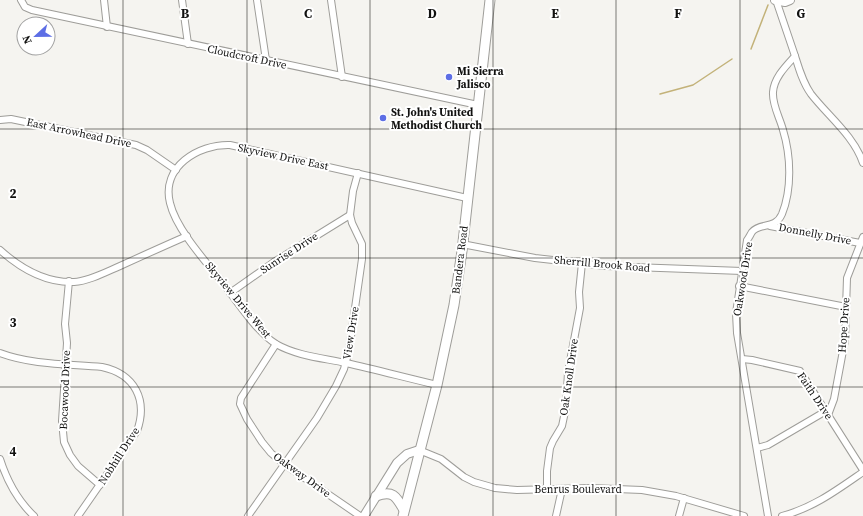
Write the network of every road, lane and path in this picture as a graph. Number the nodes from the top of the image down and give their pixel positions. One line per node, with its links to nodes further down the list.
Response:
1 (21, 0): 9 (street, Cloudcroft Drive)
2 (104, 0): 9 (street)
3 (182, 0): 10 (street)
4 (257, 0): 12 (street)
5 (331, 0): 13 (street)
6 (490, 0): 14 (main road, Bandera Road)
7 (775, 0): 8 (main road); 11 (street)
8 (790, 0)
9 (108, 27): 10 (street, Cloudcroft Drive)
10 (188, 44): 12 (street, Cloudcroft Drive)
11 (795, 56): 16 (street); 21 (street, Oakwood Drive)
12 (266, 60): 13 (street, Cloudcroft Drive)
13 (342, 77): 14 (street, Cloudcroft Drive)
14 (478, 105): 19 (main road, Bandera Road)
15 (0, 120): 17 (street, East Arrowhead Drive)
16 (863, 163)
17 (176, 170): 18 (street, Skyview Drive East); 22 (street, Skyview Drive East)
18 (358, 173): 19 (street, Skyview Drive East); 20 (street, View Drive)
19 (467, 198): 24 (main road, Bandera Road)
20 (350, 215): 31 (street, Sunrise Drive); 36 (street, View Drive)
21 (769, 226): 25 (street, Donnelly Drive); 28 (street, Oakwood Drive)
22 (187, 236): 29 (street); 31 (street, Skyview Drive West)
23 (863, 237): 25 (street, Hope Drive)
24 (462, 244): 27 (street, Sherrill Brook Road); 38 (main road, Bandera Road)
25 (860, 244): 32 (street, Hope Drive)
26 (0, 250): 29 (street)
27 (582, 263): 28 (street, Sherrill Brook Road); 46 (street, Oak Knoll Drive)
28 (742, 271): 30 (street, Oakwood Drive)
29 (69, 281): 37 (street, Bocawood Drive)
30 (739, 286): 32 (street); 35 (street, Oakwood Drive)
31 (230, 292): 33 (street, Skyview Drive West)
32 (846, 307): 39 (street, Hope Drive)
33 (276, 344): 36 (street, Skyview Drive West); 43 (street, Oakway Drive)
34 (0, 355): 37 (street)
35 (742, 359): 39 (street, Faith Drive); 40 (street, Oakwood Drive)
36 (346, 363): 38 (street, Skyview Drive West); 43 (street, View Drive)
37 (65, 364): 45 (street, Bocawood Drive); 45 (street, Nobhill Drive)
38 (437, 385): 41 (main road, Bandera Road)
39 (827, 413): 40 (street); 44 (street, Faith Drive)
40 (757, 448): 59 (street, Oakwood Drive)
41 (419, 450): 46 (street, Benrus Boulevard); 48 (main road); 50 (main road, Bandera Road)
42 (0, 459): 51 (street)
43 (284, 464): 53 (street, View Drive); 54 (street, Oakway Drive)
44 (863, 471): 60 (street)
45 (100, 485): 52 (street, Nobhill Drive)
46 (546, 489): 47 (street, Benrus Boulevard)
47 (562, 489): 49 (street, Benrus Boulevard); 56 (street)
48 (376, 496): 50 (main road); 55 (main road)
49 (684, 498): 57 (street); 58 (street, Benrus Boulevard)
50 (403, 513)
51 (34, 516)
52 (78, 516)
53 (248, 516)
54 (360, 516)
55 (364, 516)
56 (556, 516)
57 (679, 516)
58 (744, 516)
59 (768, 516)
60 (782, 516)

